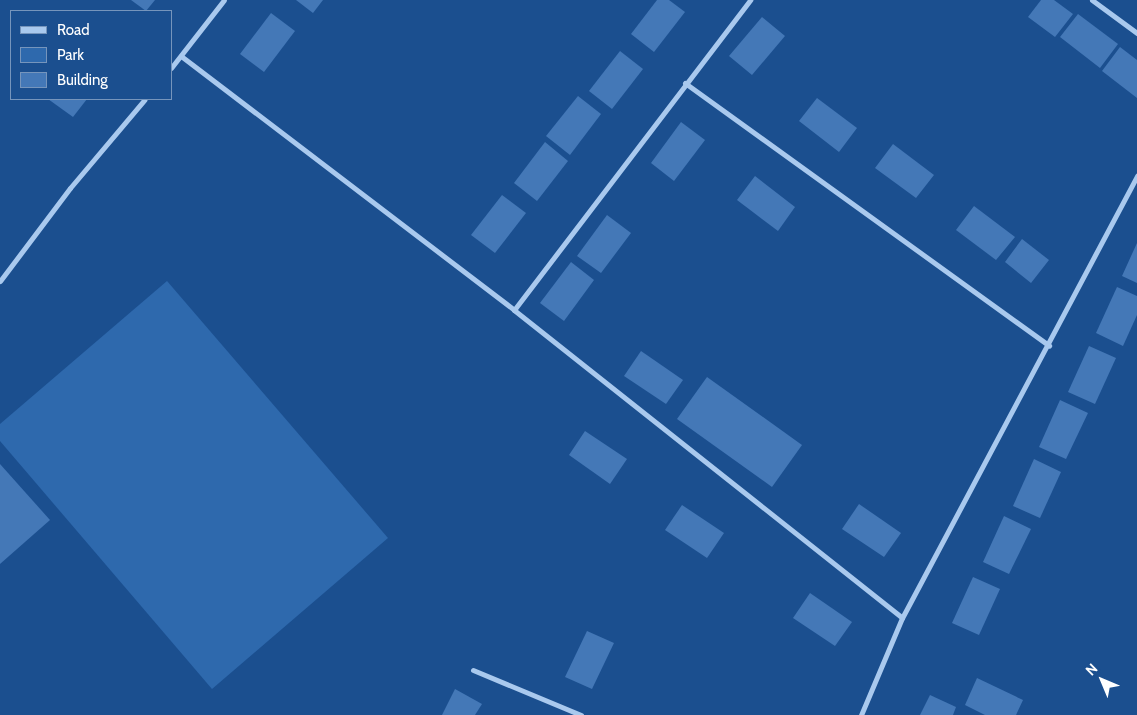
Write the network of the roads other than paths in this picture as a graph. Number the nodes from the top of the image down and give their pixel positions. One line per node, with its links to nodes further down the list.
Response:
1 (224, 0): 5 (street)
2 (750, 0): 7 (street)
3 (1092, 0): 4 (street)
4 (1137, 33)
5 (181, 56): 6 (street); 11 (street)
6 (172, 67)
7 (686, 83): 11 (street); 12 (street)
8 (144, 100): 10 (street)
9 (1137, 176): 12 (street)
10 (0, 282)
11 (514, 310): 13 (street)
12 (1049, 346): 13 (street)
13 (902, 618): 16 (street)
14 (474, 670): 15 (street)
15 (581, 715)
16 (861, 715)

